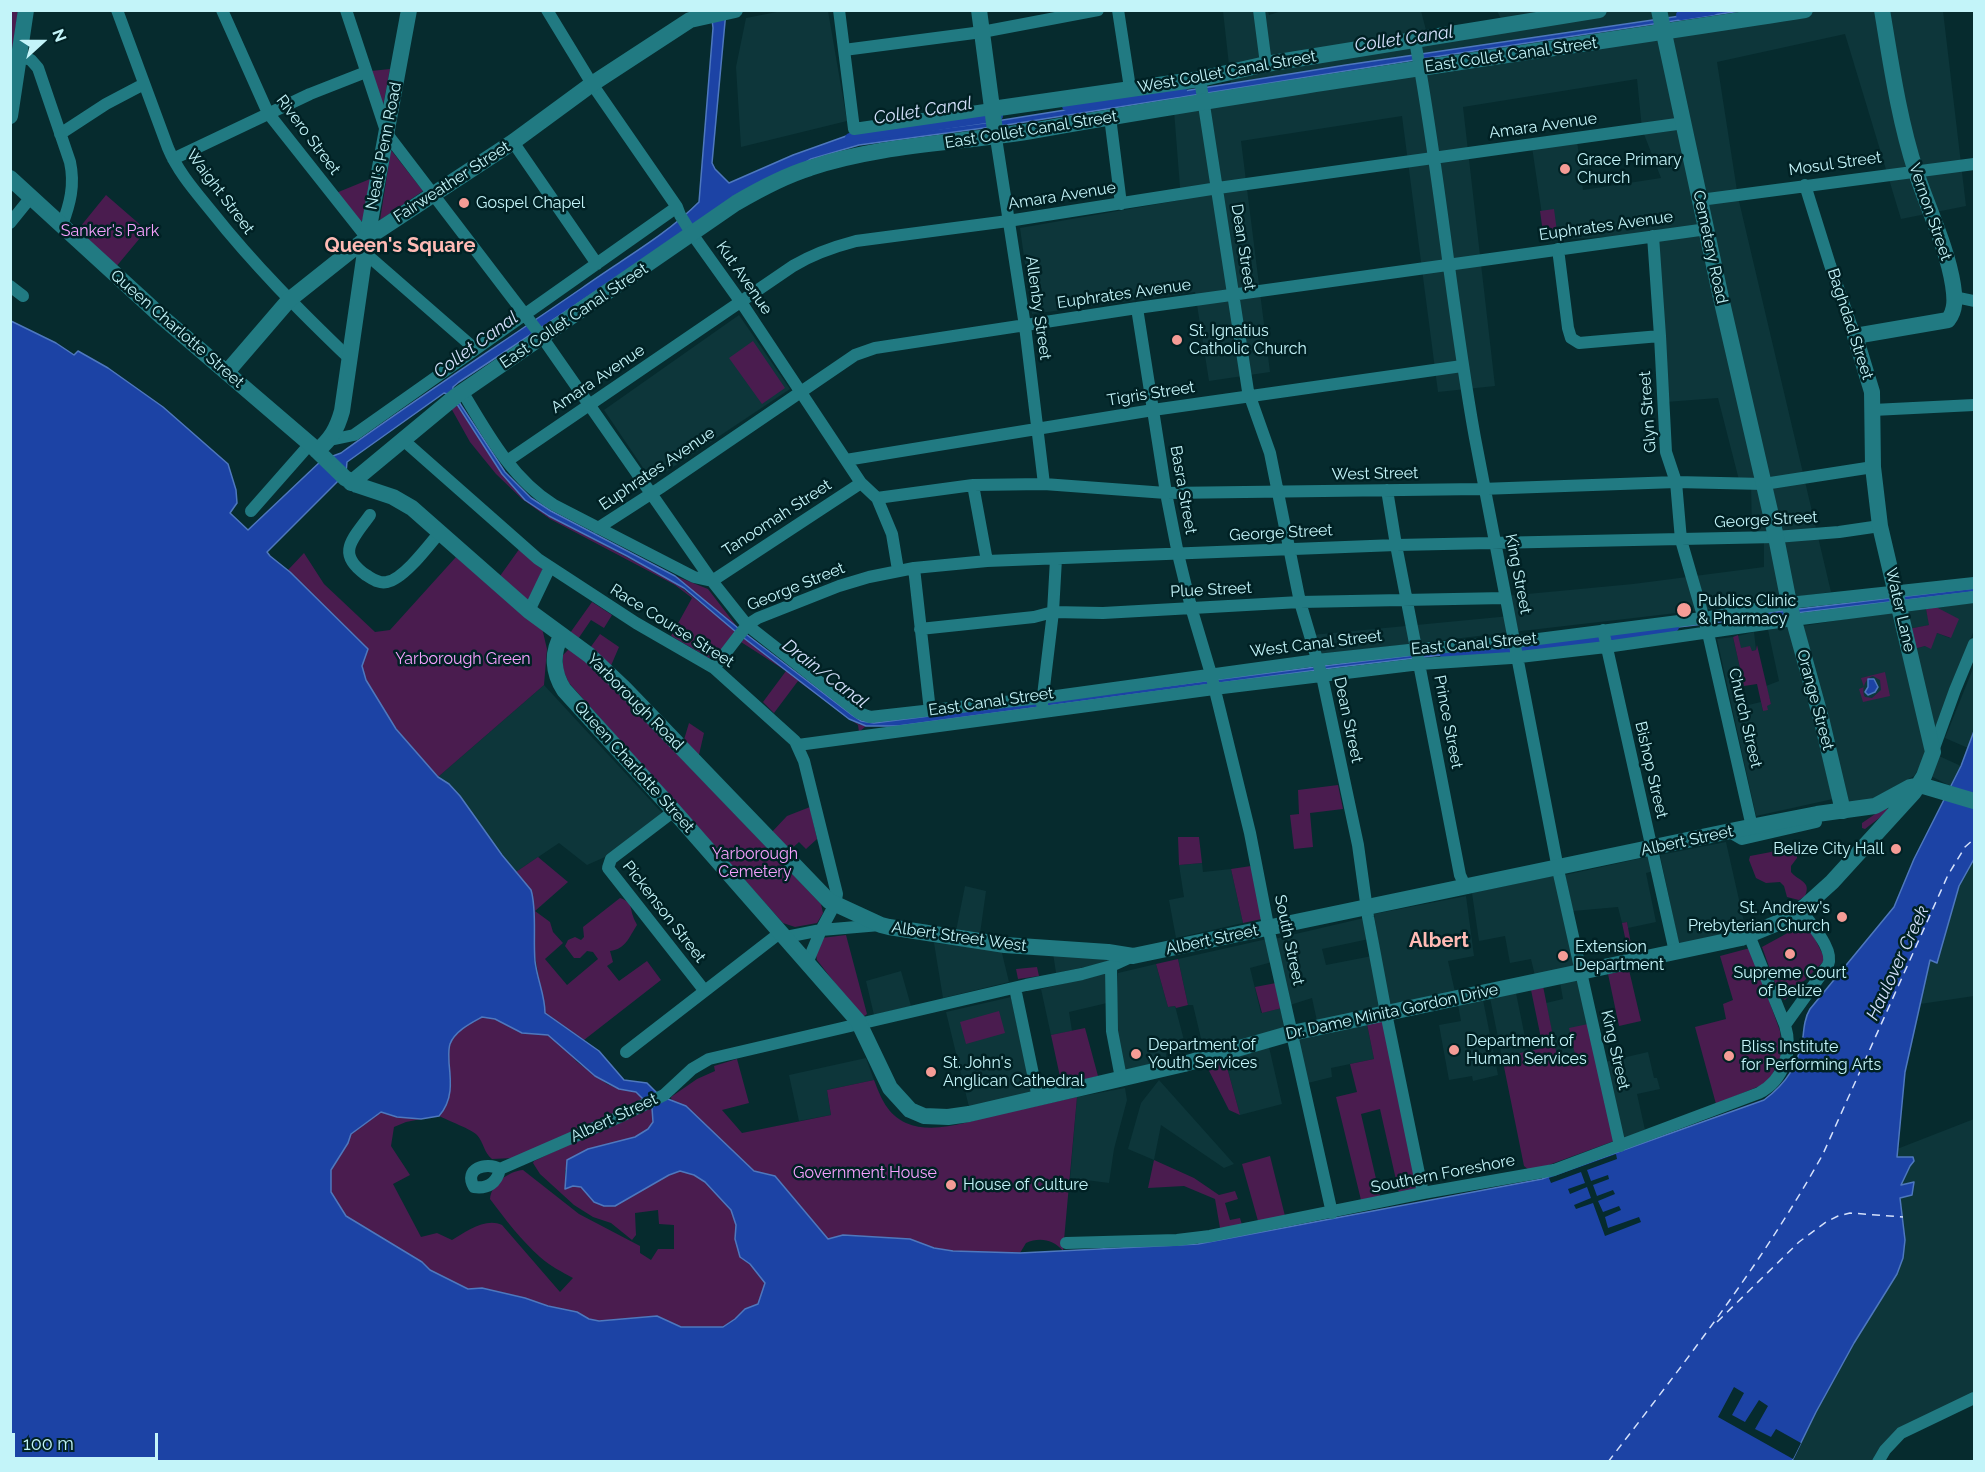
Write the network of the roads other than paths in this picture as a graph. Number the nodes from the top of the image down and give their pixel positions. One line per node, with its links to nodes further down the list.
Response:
1 (26, 10): 21 (main road)
2 (117, 10): 24 (street, Waight Street)
3 (222, 10): 29 (street, Rivero Street)
4 (346, 10): 23 (street)
5 (409, 10): 34 (main road, Neal's Penn Road)
6 (547, 10): 25 (street, Kut Avenue)
7 (839, 10): 19 (street)
8 (979, 10): 18 (main road)
9 (1098, 10): 18 (street)
10 (1118, 10): 26 (street)
11 (1259, 10): 22 (street)
12 (1599, 10): 20 (main road, West Collet Canal Street)
13 (1805, 10): 17 (main road, East Collet Canal Street)
14 (1882, 10): 40 (main road, Vernon Street)
15 (730, 12): 16 (main road)
16 (693, 16): 25 (main road, Fairweather Street)
17 (1662, 23): 20 (main road, East Collet Canal Street); 32 (main road, Cemetery Road)
18 (982, 32): 19 (street); 28 (main road)
19 (844, 50): 28 (street, West Collet Canal Street)
20 (1418, 55): 22 (main road, West Collet Canal Street); 27 (main road, East Collet Canal Street); 37 (street, King Street)
21 (19, 56): 30 (main road); 33 (street)
22 (1266, 64): 27 (main road, West Collet Canal Street)
23 (366, 72): 29 (street); 34 (street)
24 (144, 84): 33 (street); 38 (street, Waight Street)
25 (592, 84): 36 (main road, Fairweather Street); 48 (street, Kut Avenue)
26 (1130, 88): 27 (main road, West Collet Canal Street); 28 (main road, West Collet Canal Street)
27 (1202, 90): 31 (main road, East Collet Canal Street); 43 (street, Dean Street)
28 (992, 111): 35 (main road)
29 (268, 113): 38 (street); 55 (street, Rivero Street)
30 (10, 116)
31 (1110, 117): 35 (main road, East Collet Canal Street); 47 (street)
32 (1684, 123): 37 (street, Amara Avenue); 46 (main road, Cemetery Road)
33 (60, 134): 51 (street)
34 (387, 134): 44 (street); 55 (main road, Neal's Penn Road)
35 (996, 135): 49 (street, Allenby Street); 53 (main road, East Collet Canal Street)
36 (513, 142): 44 (main road, Fairweather Street); 57 (street)
37 (1433, 158): 43 (street, Amara Avenue); 58 (street, King Street)
38 (173, 159): 63 (street, Waight Street)
39 (1974, 164): 40 (street, Mosul Street)
40 (1915, 170): 42 (street, Mosul Street); 62 (main road, Vernon Street)
41 (10, 178): 45 (main road, Queen Charlotte Street)
42 (1805, 185): 46 (street, Mosul Street); 70 (street, Baghdad Street)
43 (1218, 188): 47 (street, Amara Avenue); 61 (street, Dean Street)
44 (432, 196): 55 (main road, Fairweather Street); 67 (street)
45 (31, 197): 50 (street); 51 (main road, Queen Charlotte Street)
46 (1700, 200): 52 (main road, Cemetery Road)
47 (1121, 204): 49 (street, Amara Avenue)
48 (679, 211): 53 (street, Kut Avenue); 57 (street)
49 (1008, 221): 65 (street, Amara Avenue); 68 (street, Allenby Street)
50 (10, 223)
51 (62, 225): 74 (main road, Queen Charlotte Street)
52 (1707, 229): 54 (street, Euphrates Avenue); 92 (main road, Cemetery Road)
53 (692, 233): 65 (street, Kut Avenue); 67 (main road, East Collet Canal Street)
54 (1653, 236): 56 (street, Euphrates Avenue); 69 (street, Glyn Street)
55 (366, 245): 63 (main road, Fairweather Street); 71 (street, Rivero Street); 72 (main road, Neal's Penn Road)
56 (1558, 249): 58 (street, Euphrates Avenue); 69 (street)
57 (597, 264): 67 (street)
58 (1449, 264): 61 (street, Euphrates Avenue); 73 (street, King Street)
59 (10, 286): 60 (street)
60 (22, 296)
61 (1234, 296): 66 (street, Euphrates Avenue); 77 (street, Dean Street)
62 (1955, 297): 64 (street); 70 (main road)
63 (289, 300): 72 (street, Waight Street); 74 (main road, Fairweather Street)
64 (1974, 301)
65 (741, 302): 75 (street, Kut Avenue); 78 (street, Amara Avenue)
66 (1137, 308): 68 (street, Euphrates Avenue); 80 (street, Basra Street)
67 (533, 326): 71 (street); 76 (main road, East Collet Canal Street); 78 (street)
68 (1025, 326): 75 (street, Euphrates Avenue); 82 (street, Allenby Street)
69 (1660, 336): 89 (street, Glyn Street)
70 (1855, 336): 81 (main road, Baghdad Street)
71 (475, 349): 84 (street)
72 (350, 359): 84 (main road, Neal's Penn Road)
73 (1462, 366): 77 (street, Tigris Street); 94 (street, King Street)
74 (227, 372): 84 (main road, Queen Charlotte Street)
75 (801, 392): 85 (street, Kut Avenue); 98 (street, Euphrates Avenue)
76 (457, 395): 83 (main road, East Collet Canal Street); 86 (street)
77 (1250, 396): 80 (street, Tigris Street); 96 (street, Dean Street)
78 (590, 405): 86 (street, Amara Avenue); 98 (street)
79 (1974, 405): 81 (street)
80 (1153, 410): 82 (street, Tigris Street); 97 (street, Basra Street)
81 (1873, 410): 87 (main road, Baghdad Street)
82 (1037, 430): 85 (street, Tigris Street); 91 (street, Allenby Street)
83 (402, 439): 88 (main road, East Collet Canal Street); 113 (street, Race Course Street)
84 (320, 448): 88 (main road, Queen Charlotte Street); 100 (street)
85 (846, 460): 90 (street, Kut Avenue)
86 (507, 461): 103 (street)
87 (1873, 467): 92 (street, West Street); 102 (main road, Water Lane)
88 (348, 480): 104 (main road, Yarborough Road)
89 (1676, 482): 92 (street, West Street); 94 (street, West Street); 106 (street, Glyn Street)
90 (861, 483): 99 (street, Kut Avenue); 116 (street, Tanoomah Street)
91 (1044, 484): 93 (street, West Street); 97 (street, West Street)
92 (1764, 484): 105 (main road, Orange Street)
93 (973, 485): 99 (street, West Street); 112 (street)
94 (1485, 489): 95 (street, West Street); 107 (street, King Street)
95 (1387, 490): 96 (street, West Street); 108 (street, Prince Street)
96 (1277, 492): 97 (street, West Street); 109 (street, Dean Street)
97 (1166, 493): 110 (street, Basra Street)
98 (651, 495): 103 (street, Euphrates Avenue); 116 (street)
99 (877, 498): 115 (street, Kut Avenue)
100 (251, 511)
101 (370, 515): 104 (street)
102 (1880, 526): 105 (street, George Street); 121 (main road, Water Lane)
103 (598, 528): 116 (street)
104 (440, 532): 124 (main road, Yarborough Road)
105 (1776, 537): 106 (street, George Street); 125 (main road, Orange Street)
106 (1681, 540): 107 (street, George Street); 127 (street, Glyn Street)
107 (1495, 544): 108 (street, George Street); 119 (street, King Street)
108 (1396, 545): 109 (street, George Street); 120 (street, Prince Street)
109 (1289, 549): 110 (street, George Street); 122 (street, Dean Street)
110 (1178, 554): 111 (street, George Street); 123 (street, Basra Street)
111 (1056, 560): 112 (street, George Street); 126 (street)
112 (987, 561): 114 (street, George Street)
113 (550, 567): 124 (street); 135 (street, Race Course Street)
114 (914, 568): 115 (street, George Street); 128 (street)
115 (898, 570): 129 (street, George Street)
116 (712, 581): 129 (street)
117 (1974, 583): 121 (street)
118 (1974, 597): 121 (street, East Canal Street)
119 (1505, 598): 120 (street, Plue Street); 133 (street, King Street)
120 (1407, 599): 122 (street, Plue Street); 134 (street, Prince Street)
121 (1898, 599): 125 (street, East Canal Street); 141 (main road, Water Lane)
122 (1300, 602): 123 (street, Plue Street); 136 (street, Dean Street)
123 (1191, 607): 126 (street, Plue Street); 137 (street, Basra Street)
124 (529, 611): 130 (main road, Yarborough Road)
125 (1791, 611): 127 (street, East Canal Street); 145 (main road, Orange Street)
126 (1053, 612): 128 (street, Plue Street); 138 (street)
127 (1705, 626): 131 (street, East Canal Street); 146 (street, Church Street)
128 (920, 629): 139 (street)
129 (743, 631): 135 (street, George Street); 139 (street)
130 (562, 635): 144 (main road, Queen Charlotte Street); 151 (main road, Yarborough Road)
131 (1605, 639): 133 (street, East Canal Street); 148 (street, Bishop Street)
132 (1974, 645): 141 (street)
133 (1517, 650): 134 (street, East Canal Street); 149 (street, King Street)
134 (1419, 657): 136 (street, West Canal Street); 150 (street, Prince Street)
135 (714, 668): 140 (street, Race Course Street)
136 (1319, 668): 137 (street, East Canal Street); 152 (street, Dean Street)
137 (1213, 682): 138 (street, East Canal Street); 155 (street, South Street)
138 (1042, 705): 139 (street); 140 (street, East Canal Street)
139 (930, 711)
140 (798, 745): 151 (street)
141 (1933, 752): 142 (main road)
142 (1920, 785): 143 (main road); 145 (main road, Albert Street); 153 (main road, Dr. Dame Minita Gordon Drive)
143 (1974, 801)
144 (674, 810): 157 (main road, Queen Charlotte Street); 165 (street, Pickenson Street)
145 (1836, 812): 146 (main road, Albert Street); 147 (street)
146 (1752, 827): 147 (main road, Albert Street)
147 (1730, 832): 148 (main road, Albert Street)
148 (1651, 848): 149 (main road, Albert Street); 159 (street, Bishop Street)
149 (1558, 868): 150 (main road, Albert Street); 163 (street, King Street)
150 (1466, 888): 152 (main road, Albert Street)
151 (835, 904): 154 (main road, Yarborough Road); 156 (street)
152 (1367, 907): 155 (main road, Albert Street); 166 (street, Dean Street)
153 (1801, 910): 158 (main road, Dr. Dame Minita Gordon Drive); 168 (street)
154 (881, 925): 156 (street, Albert Street West); 160 (main road, Albert Street West)
155 (1268, 928): 160 (main road, Albert Street); 169 (street, South Street)
156 (821, 930): 157 (street, Albert Street West); 161 (street)
157 (783, 935): 161 (main road, Queen Charlotte Street); 165 (street, Albert Street West)
158 (1749, 935): 159 (main road, Dr. Dame Minita Gordon Drive); 168 (street)
159 (1675, 952): 163 (main road, Dr. Dame Minita Gordon Drive)
160 (1133, 956): 162 (street, Albert Street)
161 (808, 962): 167 (main road, Queen Charlotte Street)
162 (1111, 966): 164 (street, Albert Street); 171 (street)
163 (1581, 972): 166 (main road, Dr. Dame Minita Gordon Drive); 173 (street, King Street)
164 (1015, 988): 167 (street, Albert Street); 172 (street)
165 (705, 990): 170 (street, Albert Street West)
166 (1386, 1013): 169 (main road, Dr. Dame Minita Gordon Drive); 175 (street, Dean Street)
167 (861, 1024): 172 (main road, Dr. Dame Minita Gordon Drive); 174 (street, Albert Street)
168 (1785, 1025): 173 (street, Southern Foreshore)
169 (1292, 1033): 171 (main road, Dr. Dame Minita Gordon Drive); 176 (street, South Street)
170 (626, 1052)
171 (1121, 1078): 172 (main road, Dr. Dame Minita Gordon Drive)
172 (1038, 1098)
173 (1620, 1146): 175 (street, Southern Foreshore)
174 (500, 1169)
175 (1423, 1193): 176 (street, Southern Foreshore)
176 (1332, 1213): 177 (street, Southern Foreshore)
177 (1066, 1243)
178 (1974, 1398): 179 (street)
179 (1878, 1461)

